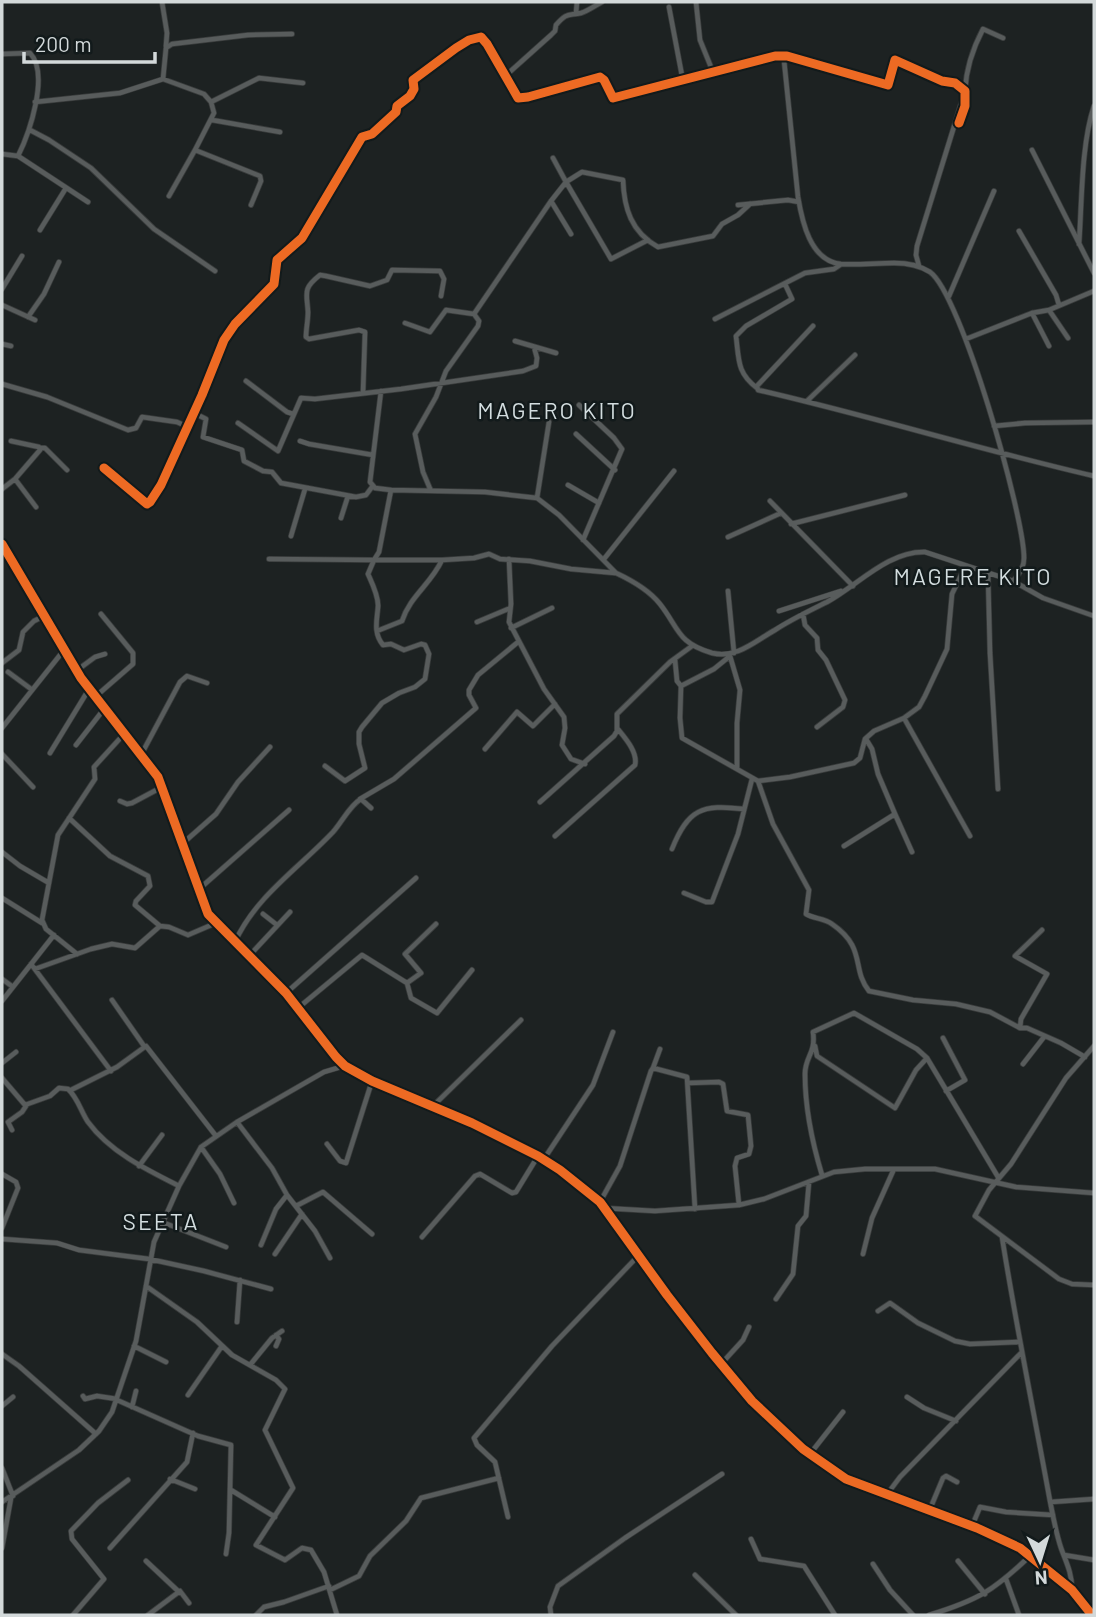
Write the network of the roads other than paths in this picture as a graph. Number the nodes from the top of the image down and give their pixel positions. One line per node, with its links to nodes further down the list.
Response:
1 (162, 2): 9 (street)
2 (577, 2): 6 (street)
3 (602, 2): 6 (street)
4 (696, 2): 12 (street)
5 (669, 7): 15 (street)
6 (576, 13): 13 (street)
7 (292, 34): 9 (street)
8 (1003, 38): 17 (street)
9 (166, 48): 14 (street)
10 (2, 54): 18 (street)
11 (786, 58): 12 (street); 17 (street); 36 (street)
12 (713, 72): 15 (street)
13 (504, 77): 15 (street); 83 (street)
14 (163, 79): 18 (street); 19 (street)
15 (683, 81)
16 (303, 83): 19 (street)
17 (965, 91): 22 (street); 48 (street)
18 (35, 102): 23 (street)
19 (211, 102): 21 (street)
20 (1094, 106): 44 (street)
21 (212, 120): 24 (street); 25 (street)
22 (959, 123)
23 (30, 130): 28 (street); 49 (street)
24 (280, 132)
25 (195, 150): 33 (street); 38 (street)
26 (1032, 150): 44 (street)
27 (2, 154): 28 (street)
28 (18, 156): 31 (street)
29 (553, 158): 30 (street)
30 (566, 182): 34 (street); 43 (street); 43 (street)
31 (66, 188): 35 (street); 40 (street)
32 (994, 191): 55 (street)
33 (169, 196)
34 (551, 201): 42 (street); 60 (street)
35 (88, 202)
36 (799, 202): 37 (street); 47 (street)
37 (750, 204): 39 (street); 43 (street)
38 (251, 205)
39 (738, 205)
40 (40, 230)
41 (1019, 231): 57 (street)
42 (570, 234)
43 (648, 240)
44 (1079, 244): 50 (street)
45 (22, 256): 52 (street)
46 (59, 262): 61 (street)
47 (841, 264): 48 (street); 51 (street)
48 (920, 267): 55 (street)
49 (215, 271)
50 (1094, 272)
51 (785, 284): 62 (street); 78 (street)
52 (2, 289)
53 (1094, 291): 57 (street)
54 (441, 296): 80 (street)
55 (948, 297): 67 (street)
56 (2, 305): 61 (street)
57 (1059, 305): 58 (street)
58 (1049, 310): 59 (street); 66 (street)
59 (1032, 313): 67 (street); 71 (street)
60 (474, 314): 64 (street); 76 (street)
61 (28, 317): 63 (street)
62 (715, 319)
63 (35, 320)
64 (405, 323)
65 (813, 326): 78 (street)
66 (1068, 338)
67 (966, 340): 88 (street)
68 (515, 341): 72 (street)
69 (2, 344): 70 (street)
70 (11, 346)
71 (1049, 346)
72 (534, 347): 73 (street); 76 (street)
73 (556, 353)
74 (855, 355): 81 (street)
75 (246, 380): 84 (street)
76 (440, 383): 79 (street); 107 (street)
77 (2, 384): 89 (street)
78 (757, 388): 81 (street)
79 (381, 391): 80 (street); 95 (street)
80 (363, 393): 84 (street)
81 (806, 401): 94 (street)
82 (579, 405): 98 (street)
83 (194, 412): 89 (street); 105 (street)
84 (293, 414): 87 (street)
85 (549, 422): 110 (street)
86 (1094, 422): 88 (street)
87 (237, 423)
88 (994, 426): 94 (street)
89 (188, 427): 96 (street)
90 (576, 435): 98 (street)
91 (11, 441): 93 (street)
92 (300, 441): 95 (street)
93 (40, 448): 97 (street); 101 (street)
94 (1002, 453): 100 (street); 129 (street)
95 (373, 455): 103 (street)
96 (104, 468)
97 (67, 470)
98 (615, 470): 112 (street)
99 (674, 471): 123 (street)
100 (1094, 476)
101 (15, 479): 104 (street); 113 (street)
102 (568, 485): 112 (street)
103 (372, 487): 106 (street); 109 (street)
104 (2, 489)
105 (305, 489): 109 (street); 117 (street)
106 (391, 490): 107 (street); 124 (street)
107 (431, 491): 110 (street)
108 (905, 495): 116 (street)
109 (348, 496): 115 (street)
110 (537, 498): 119 (street)
111 (770, 501): 114 (street)
112 (599, 503): 119 (street)
113 (36, 507)
114 (780, 513): 116 (street); 118 (street)
115 (341, 518)
116 (791, 524): 130 (street)
117 (291, 536)
118 (728, 537)
119 (583, 540): 123 (street)
120 (2, 544): 139 (street)
121 (269, 559): 124 (street)
122 (509, 559): 125 (street); 127 (street); 133 (street)
123 (604, 559): 127 (street)
124 (374, 560): 125 (street); 142 (street)
125 (442, 560): 142 (street)
126 (965, 567): 128 (street); 130 (street); 159 (street)
127 (616, 573): 144 (street)
128 (988, 574): 129 (street); 179 (street)
129 (1013, 581): 138 (street)
130 (853, 586): 132 (street)
131 (728, 591): 147 (street)
132 (845, 591): 135 (street); 137 (street)
133 (509, 608): 140 (street); 141 (street)
134 (552, 608): 141 (street)
135 (779, 611)
136 (101, 614): 156 (street)
137 (803, 614): 147 (street); 160 (street)
138 (1094, 616)
139 (44, 617): 145 (street); 149 (street)
140 (477, 622)
141 (511, 628): 143 (street)
142 (377, 631): 173 (street)
143 (518, 642): 157 (street); 180 (street)
144 (693, 646): 147 (street); 148 (street)
145 (64, 650): 150 (street); 154 (street)
146 (105, 654): 150 (street)
147 (732, 654): 153 (street); 174 (street)
148 (674, 660): 153 (street); 162 (street)
149 (2, 663)
150 (76, 671): 155 (street)
151 (8, 672): 154 (street)
152 (206, 683): 170 (street)
153 (681, 686): 174 (street)
154 (31, 689): 161 (street)
155 (89, 689): 156 (street); 168 (street)
156 (95, 697): 158 (street)
157 (555, 704): 167 (street); 171 (street)
158 (104, 709): 163 (street); 165 (street)
159 (904, 718): 164 (street); 189 (street)
160 (817, 727)
161 (2, 728)
162 (617, 728): 172 (street); 188 (street)
163 (124, 734): 170 (street); 187 (street)
164 (865, 739): 176 (street); 186 (street)
165 (76, 744)
166 (270, 747): 190 (street)
167 (485, 750)
168 (50, 753)
169 (2, 754): 177 (street)
170 (141, 755): 178 (street)
171 (571, 759): 172 (street); 175 (street)
172 (585, 764): 175 (street)
173 (325, 765)
174 (737, 769): 176 (street)
175 (577, 770): 182 (street)
176 (755, 780): 184 (street); 223 (street)
177 (33, 787)
178 (162, 787): 181 (street); 190 (street)
179 (998, 789)
180 (360, 799): 183 (street); 209 (street)
181 (120, 801)
182 (540, 802)
183 (371, 808)
184 (744, 809): 192 (street); 198 (street)
185 (289, 810): 197 (street)
186 (895, 814): 191 (street); 194 (street)
187 (69, 818): 196 (street); 206 (street)
188 (555, 836)
189 (971, 836)
190 (182, 844): 197 (street)
191 (844, 846)
192 (672, 849)
193 (2, 852): 196 (street)
194 (912, 852)
195 (416, 878): 218 (street)
196 (49, 883): 203 (street)
197 (198, 890): 202 (street)
198 (684, 892)
199 (2, 898): 203 (street)
200 (290, 912): 205 (street)
201 (263, 914): 205 (street)
202 (216, 923): 206 (street); 209 (street)
203 (43, 924): 208 (street)
204 (436, 924): 216 (street)
205 (277, 925): 211 (street)
206 (160, 926): 210 (street)
207 (1042, 930): 223 (street)
208 (54, 935): 210 (street); 212 (street)
209 (235, 942): 211 (street)
210 (77, 954): 213 (street)
211 (249, 956): 218 (street)
212 (31, 964): 213 (street); 217 (street)
213 (35, 970): 238 (street)
214 (472, 970): 216 (street)
215 (2, 979): 217 (street)
216 (407, 983): 221 (street)
217 (13, 988): 220 (street)
218 (286, 993): 221 (street)
219 (112, 1000): 227 (street)
220 (2, 1001)
221 (298, 1008): 236 (street)
222 (521, 1020): 245 (street)
223 (1020, 1028): 225 (street)
224 (613, 1032): 252 (street)
225 (1044, 1037): 232 (street); 235 (street)
226 (943, 1038): 243 (street)
227 (144, 1046): 238 (street); 249 (street)
228 (815, 1046): 233 (street); 233 (street); 256 (street)
229 (1094, 1046): 232 (street)
230 (660, 1049): 237 (street)
231 (16, 1052): 234 (street)
232 (1085, 1056): 257 (street)
233 (927, 1058): 243 (street)
234 (2, 1063)
235 (1023, 1064)
236 (345, 1066): 240 (street); 246 (street)
237 (653, 1068): 241 (street); 263 (street)
238 (111, 1071): 242 (street)
239 (2, 1078): 244 (street)
240 (372, 1081): 245 (street); 250 (street)
241 (688, 1083): 265 (street); 268 (street)
242 (71, 1091): 244 (street); 253 (street)
243 (946, 1091): 257 (street)
244 (26, 1105): 247 (street)
245 (431, 1107): 252 (street)
246 (237, 1122): 249 (street); 262 (street)
247 (12, 1130)
248 (162, 1135): 253 (street)
249 (216, 1136): 251 (street)
250 (327, 1144)
251 (201, 1147): 260 (street); 264 (street)
252 (541, 1157): 263 (street); 273 (street)
253 (139, 1166): 260 (street)
254 (894, 1169): 256 (street); 259 (street); 279 (street)
255 (2, 1174): 271 (street)
256 (822, 1175): 258 (street)
257 (999, 1177): 259 (street)
258 (809, 1182): 265 (street); 287 (street)
259 (996, 1184): 261 (street); 274 (street)
260 (179, 1186): 270 (street)
261 (1094, 1193)
262 (287, 1195): 266 (street); 276 (street)
263 (600, 1202): 267 (street)
264 (234, 1203)
265 (739, 1205): 268 (street)
266 (296, 1206): 269 (street); 272 (street)
267 (603, 1208): 268 (street); 280 (street)
268 (695, 1209)
269 (302, 1214): 278 (street); 281 (street)
270 (162, 1222): 277 (street); 282 (street)
271 (2, 1228)
272 (372, 1234)
273 (422, 1237)
274 (1002, 1237): 284 (street); 293 (street)
275 (2, 1239): 282 (street)
276 (261, 1245)
277 (226, 1247)
278 (275, 1254)
279 (863, 1254)
280 (638, 1256): 300 (street); 317 (street)
281 (330, 1258)
282 (149, 1259): 283 (street); 285 (street)
283 (240, 1280): 286 (street); 289 (street)
284 (1094, 1285)
285 (146, 1286): 294 (street); 295 (street)
286 (271, 1289)
287 (776, 1300)
288 (878, 1311): 293 (street)
289 (237, 1322)
290 (749, 1327): 300 (street)
291 (282, 1331): 292 (street)
292 (276, 1335): 296 (street); 301 (street)
293 (1019, 1342): 297 (street)
294 (134, 1346): 299 (street); 307 (street)
295 (222, 1346): 301 (street); 303 (street)
296 (276, 1346)
297 (1021, 1353): 311 (street); 327 (street)
298 (2, 1354): 313 (street)
299 (166, 1362)
300 (722, 1363): 314 (street)
301 (250, 1365): 330 (street)
302 (136, 1391): 309 (street)
303 (188, 1395)
304 (83, 1396): 307 (street)
305 (907, 1397): 311 (street)
306 (13, 1398): 308 (street)
307 (117, 1400): 309 (street); 313 (street)
308 (2, 1406)
309 (132, 1407): 312 (street)
310 (844, 1412): 314 (street)
311 (956, 1421): 323 (street)
312 (192, 1433): 318 (street); 322 (street)
313 (96, 1434): 324 (street)
314 (810, 1454): 323 (street)
315 (2, 1468): 324 (street)
316 (722, 1474): 354 (street)
317 (499, 1478): 331 (street); 345 (street)
318 (170, 1479): 321 (street); 335 (street)
319 (128, 1480): 350 (street)
320 (957, 1482): 328 (street)
321 (195, 1489)
322 (231, 1490): 330 (street); 336 (street)
323 (888, 1493): 328 (street)
324 (12, 1497): 326 (street); 334 (street)
325 (1094, 1499): 327 (street)
326 (2, 1502)
327 (1051, 1502): 329 (street)
328 (930, 1509): 332 (street)
329 (1053, 1515): 332 (street); 338 (street)
330 (275, 1517): 345 (street)
331 (508, 1517)
332 (972, 1526): 337 (street)
333 (751, 1539): 356 (street)
334 (2, 1548)
335 (110, 1548)
336 (226, 1555)
337 (1031, 1555): 344 (street); 346 (street)
338 (1063, 1555): 339 (street); 346 (street)
339 (1094, 1560)
340 (146, 1561): 347 (street)
341 (958, 1562): 348 (street)
342 (873, 1564): 357 (street)
343 (695, 1575): 355 (street)
344 (1006, 1579): 348 (street); 359 (street)
345 (329, 1588): 352 (street); 353 (street)
346 (1072, 1590): 360 (street)
347 (178, 1591): 349 (street); 351 (street)
348 (985, 1594): 358 (street)
349 (189, 1603)
350 (76, 1614)
351 (148, 1615)
352 (256, 1615)
353 (337, 1615)
354 (551, 1615)
355 (736, 1615)
356 (835, 1615)
357 (913, 1615)
358 (934, 1615)
359 (1019, 1615)
360 (1092, 1615)

